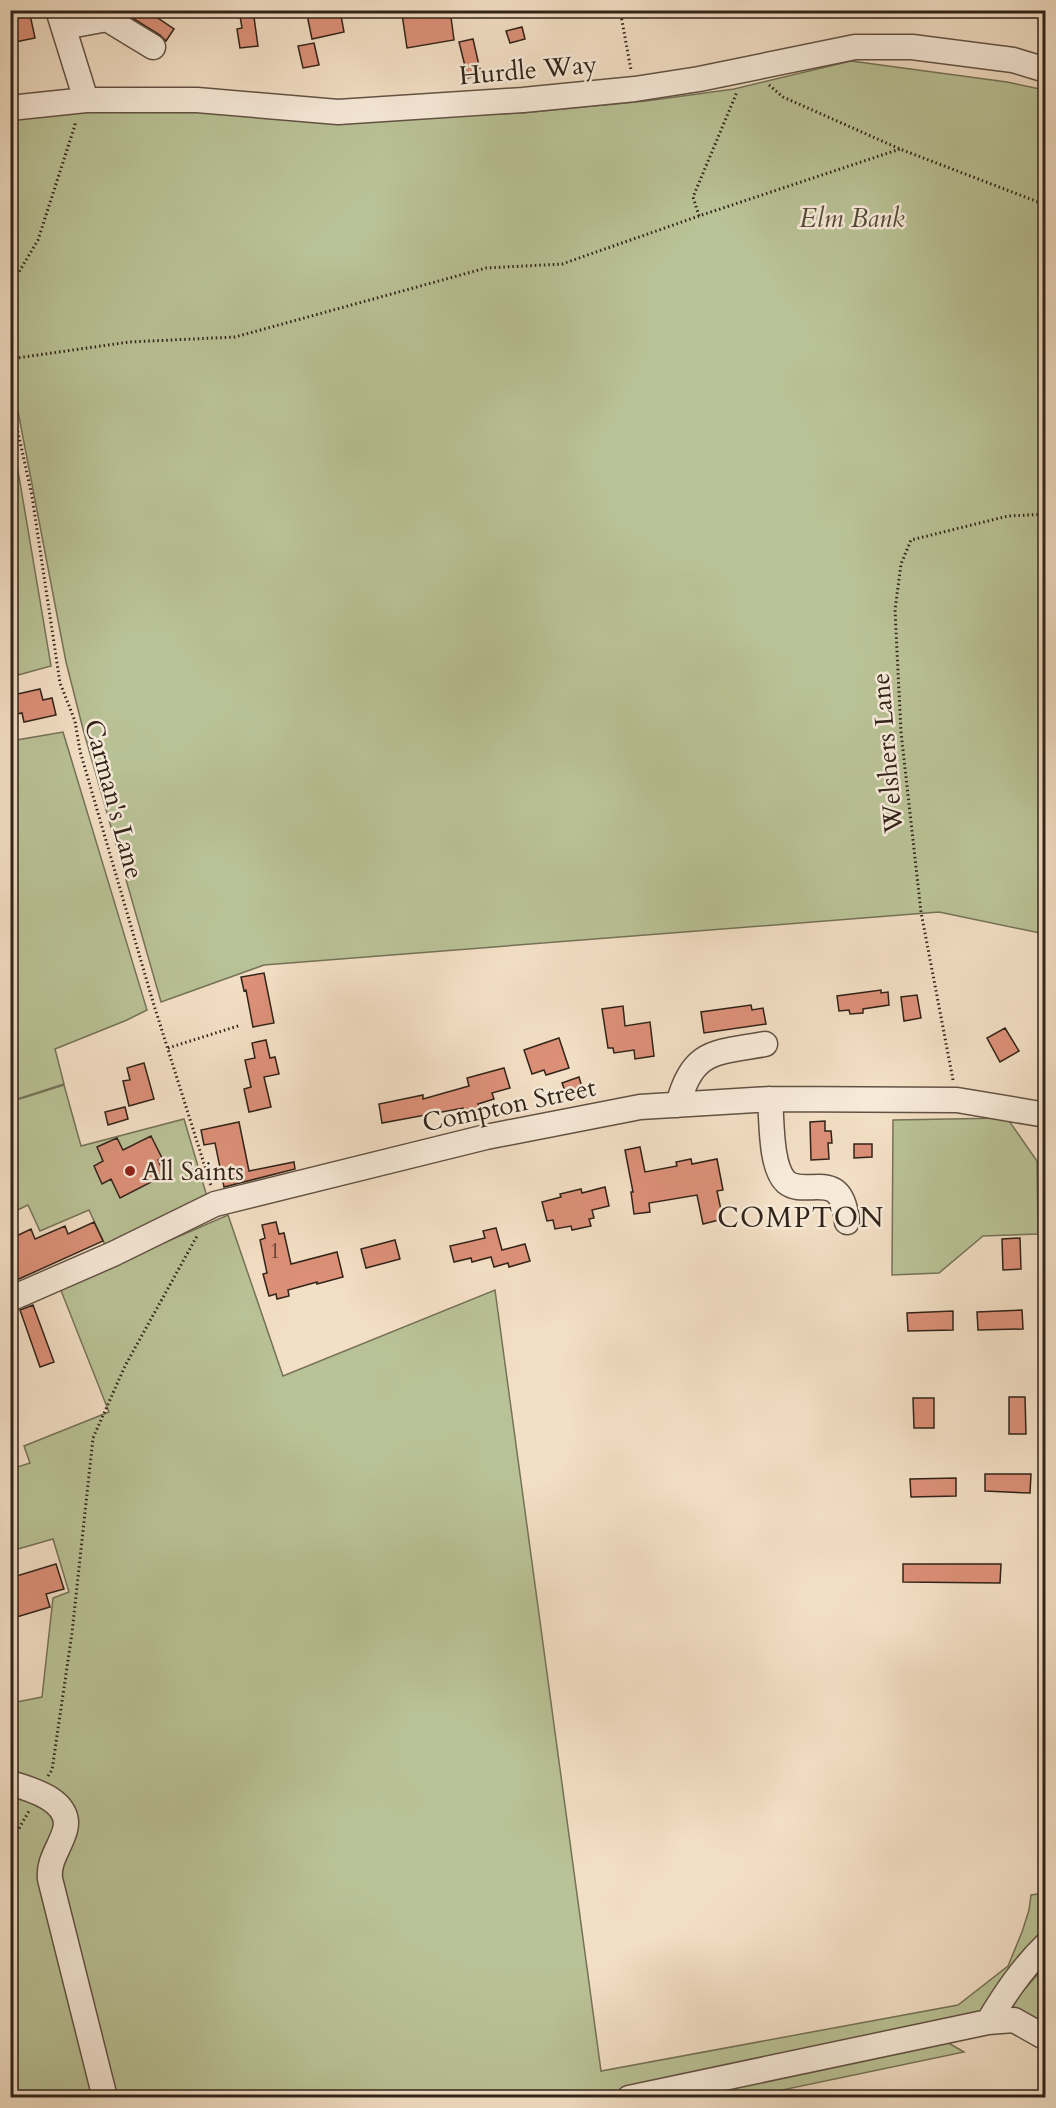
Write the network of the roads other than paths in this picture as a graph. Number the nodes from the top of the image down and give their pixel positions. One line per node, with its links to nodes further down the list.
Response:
1 (61, 19): 2 (street); 4 (street)
2 (153, 46)
3 (1046, 70): 4 (street, Hurdle Way)
4 (79, 101): 5 (street, Hurdle Way)
5 (10, 108)
6 (765, 1044): 8 (street)
7 (770, 1099): 8 (street, Compton Street); 9 (street, Compton Street); 10 (street)
8 (678, 1105): 11 (street, Compton Street)
9 (1046, 1114)
10 (847, 1222)
11 (10, 1299)
12 (10, 1783): 16 (street)
13 (1046, 1945): 14 (street)
14 (988, 2022): 15 (street); 17 (street)
15 (1046, 2038)
16 (105, 2097)
17 (628, 2097)

